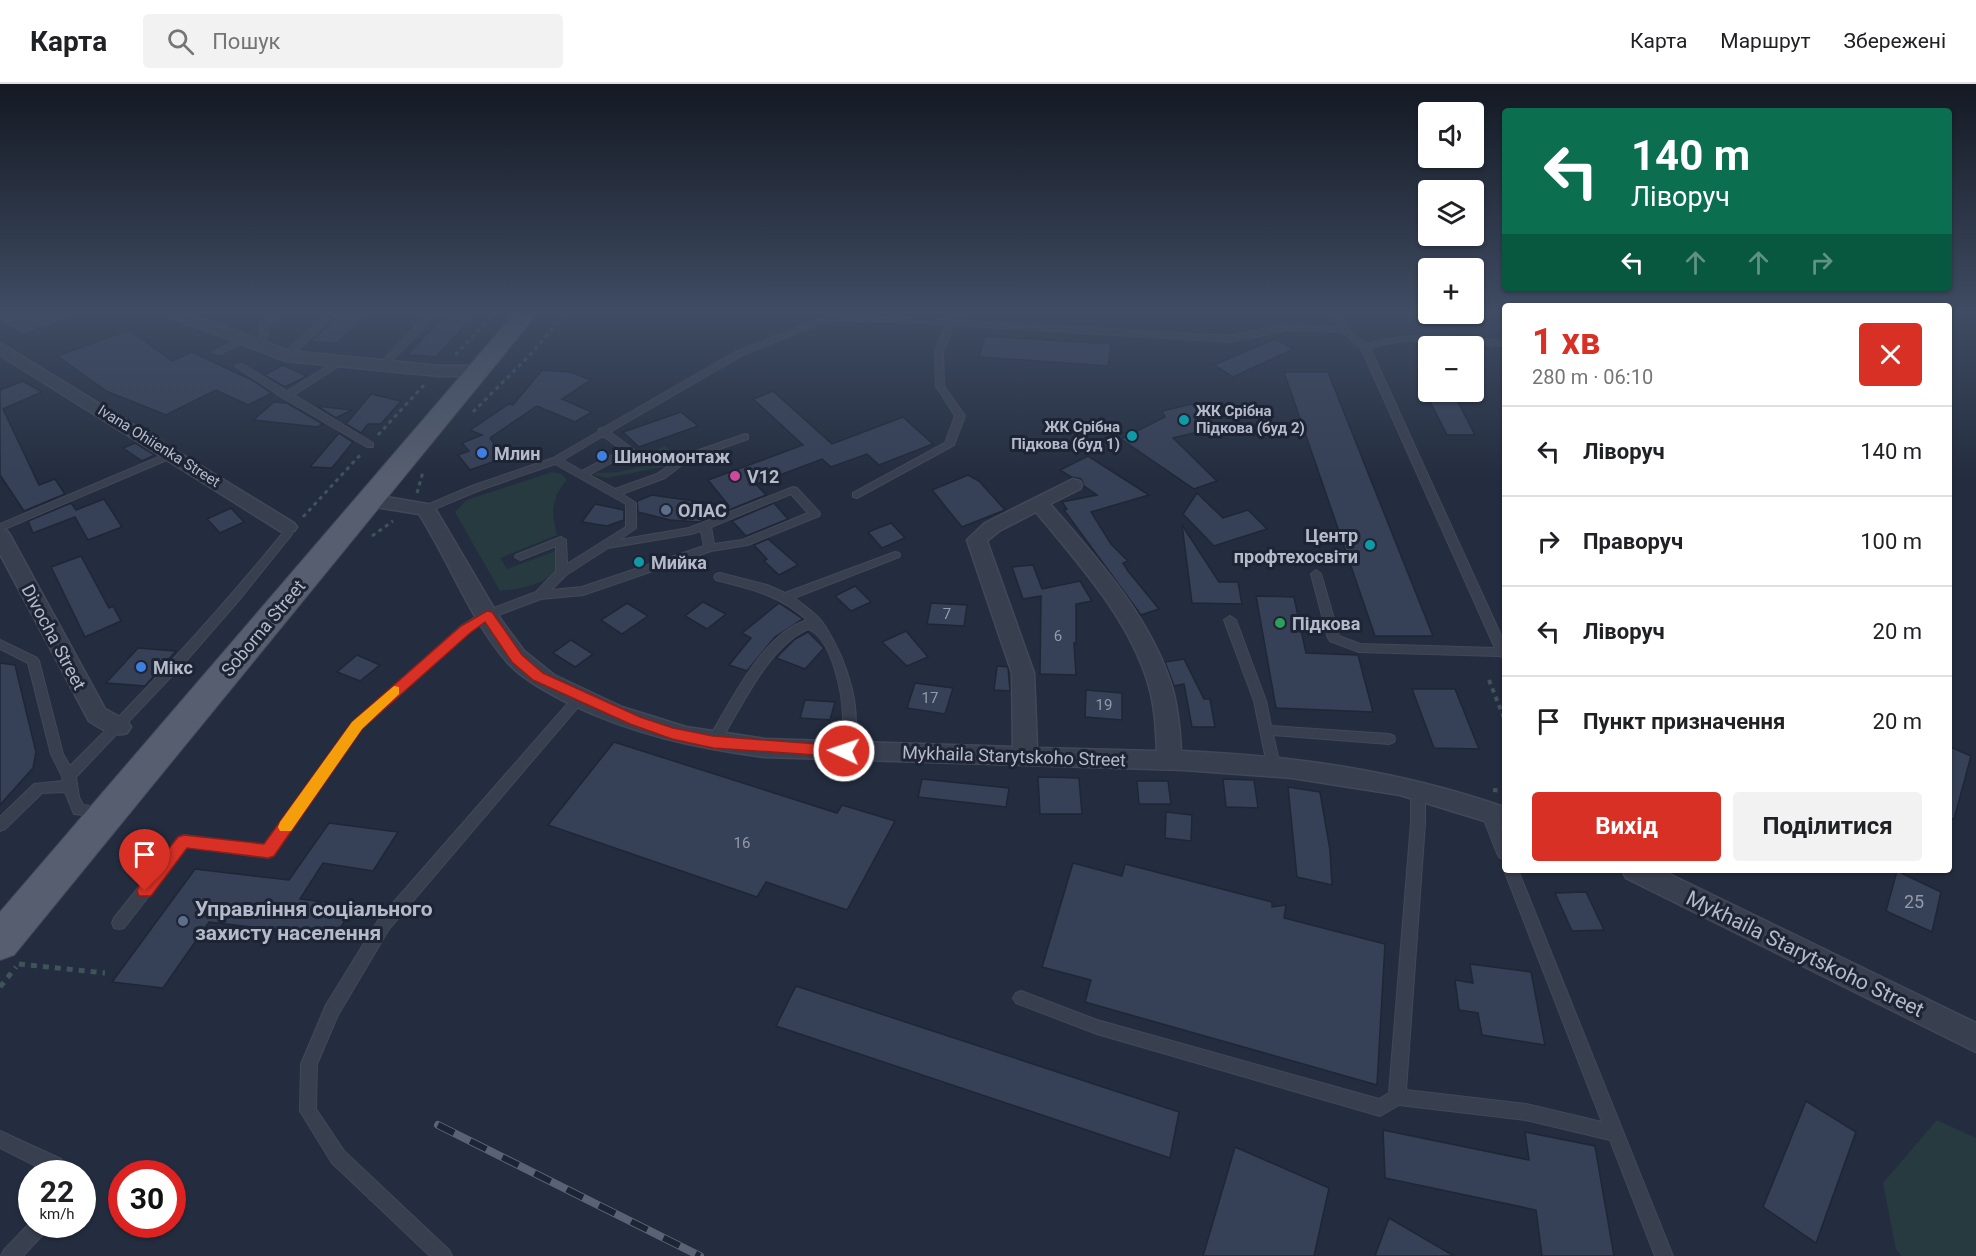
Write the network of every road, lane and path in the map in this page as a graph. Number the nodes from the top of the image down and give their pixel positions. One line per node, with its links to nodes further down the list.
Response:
1 (34, 369): 15 (street, Ivana Ohiienka Street)
2 (242, 369): 10 (lane)
3 (329, 369): 10 (lane)
4 (424, 369): 9 (street)
5 (516, 369): 11 (path)
6 (712, 369): 12 (lane)
7 (940, 369): 21 (lane)
8 (1375, 369): 42 (lane)
9 (477, 370): 22 (main road, Soborna Street)
10 (286, 396): 14 (lane)
11 (473, 412)
12 (602, 431): 16 (lane); 18 (lane)
13 (745, 437): 20 (lane)
14 (369, 445)
15 (173, 454): 26 (street, Ivana Ohiienka Street); 27 (lane)
16 (556, 460): 18 (lane); 23 (lane)
17 (423, 470): 23 (path)
18 (582, 475): 20 (lane)
19 (1073, 485): 24 (street)
20 (614, 493): 29 (lane)
21 (856, 495)
22 (369, 500): 23 (street); 58 (main road, Soborna Street)
23 (421, 502): 38 (street, Mykhaila Starytskoho Street)
24 (1038, 502): 52 (street); 53 (street)
25 (705, 525): 29 (lane); 30 (lane); 30 (lane)
26 (287, 526): 47 (lane)
27 (0, 528)
28 (0, 535): 47 (street, Divocha Street)
29 (604, 547): 33 (lane)
30 (710, 548): 36 (lane)
31 (895, 555): 37 (lane)
32 (520, 557): 33 (lane)
33 (562, 572): 36 (lane)
34 (1316, 574): 43 (lane)
35 (720, 577): 37 (lane)
36 (540, 595): 38 (lane)
37 (786, 597): 40 (lane)
38 (487, 615): 45 (street, Mykhaila Starytskoho Street); 63 (lane)
39 (1230, 620): 48 (lane)
40 (821, 630): 50 (lane); 51 (lane)
41 (0, 644): 55 (lane)
42 (1502, 649)
43 (1502, 653)
44 (1489, 680): 46 (path)
45 (580, 697): 50 (street, Mykhaila Starytskoho Street); 74 (lane)
46 (1502, 713)
47 (119, 727): 55 (lane)
48 (1266, 730): 49 (lane); 54 (lane)
49 (1389, 740)
50 (713, 742): 51 (street, Mykhaila Starytskoho Street)
51 (844, 751): 52 (street, Mykhaila Starytskoho Street)
52 (1025, 756): 53 (street, Mykhaila Starytskoho Street)
53 (1170, 760): 54 (street, Mykhaila Starytskoho Street)
54 (1273, 765): 56 (street, Mykhaila Starytskoho Street)
55 (70, 781): 58 (lane); 59 (lane)
56 (1418, 787): 57 (street, Mykhaila Starytskoho Street); 68 (lane)
57 (1495, 805): 60 (lane)
58 (108, 813): 64 (main road, Soborna Street)
59 (0, 825)
60 (1502, 842)
61 (1512, 873): 69 (lane)
62 (1641, 873): 67 (street, Mykhaila Starytskoho Street)
63 (119, 923)
64 (9, 953): 65 (path)
65 (105, 973)
66 (1021, 998): 68 (lane)
67 (1976, 1038)
68 (1397, 1097): 69 (lane)
69 (1616, 1133): 75 (lane)
70 (0, 1139): 71 (lane)
71 (44, 1160)
72 (27, 1238): 73 (lane)
73 (10, 1256)
74 (443, 1256)
75 (1664, 1256)

